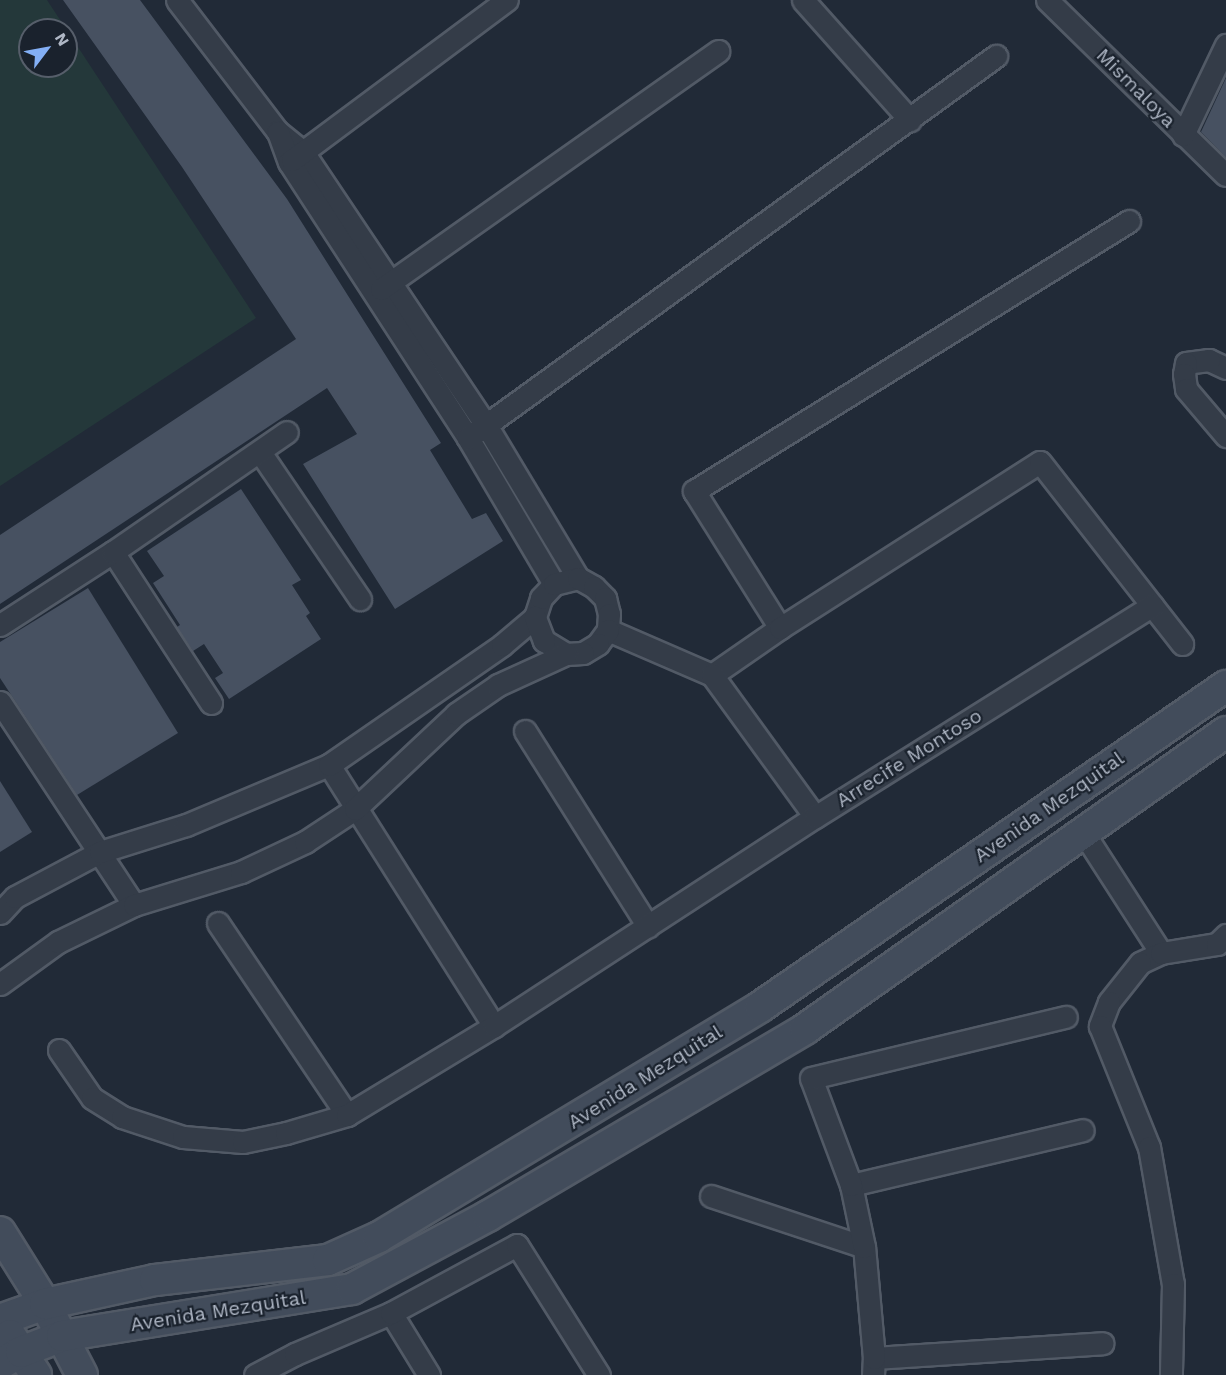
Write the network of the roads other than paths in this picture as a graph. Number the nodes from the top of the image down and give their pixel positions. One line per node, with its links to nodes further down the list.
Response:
1 (177, 0): 10 (street)
2 (507, 0): 10 (street)
3 (804, 0): 8 (street)
4 (1047, 0): 9 (street, Mismaloya)
5 (1226, 45): 9 (street)
6 (719, 51): 13 (street)
7 (996, 56): 8 (street)
8 (910, 120): 16 (street)
9 (1183, 135): 11 (street, Mismaloya)
10 (296, 157): 13 (street); 14 (street)
11 (1226, 175)
12 (1129, 221): 28 (street)
13 (392, 281): 14 (street); 16 (street)
14 (375, 294): 19 (street)
15 (1226, 368): 18 (street)
16 (486, 425): 19 (street); 22 (street)
17 (287, 432): 20 (street)
18 (1226, 436)
19 (468, 438): 23 (street)
20 (260, 452): 21 (street); 24 (street)
21 (113, 552): 27 (street); 35 (street)
22 (578, 578): 23 (street); 29 (street)
23 (554, 585): 26 (street)
24 (360, 599)
25 (1152, 606): 28 (street); 30 (street); 40 (street, Arrecife Montoso)
26 (535, 617): 31 (street); 38 (street)
27 (0, 625)
28 (780, 628): 32 (street)
29 (608, 630): 31 (street); 32 (street)
30 (1182, 644)
31 (566, 654): 39 (street)
32 (712, 675): 40 (street, Arrecife Montoso)
33 (1226, 686): 59 (main road, Avenida Mezquital)
34 (0, 702): 42 (street)
35 (211, 703)
36 (525, 731): 46 (street)
37 (1226, 732): 41 (main road, Avenida Mezquital)
38 (329, 765): 39 (street); 42 (street)
39 (355, 809): 43 (street); 51 (street)
40 (815, 817): 46 (street)
41 (1083, 832): 48 (street); 62 (main road, Avenida Mezquital)
42 (100, 852): 43 (street); 44 (street)
43 (135, 904): 49 (street)
44 (0, 913)
45 (218, 923): 53 (street)
46 (648, 926): 51 (street)
47 (1226, 935): 48 (street)
48 (1161, 953): 70 (street)
49 (1, 982)
50 (1066, 1017): 55 (street)
51 (494, 1026): 53 (street)
52 (59, 1050): 53 (street)
53 (347, 1115)
54 (1083, 1130): 55 (street)
55 (851, 1185): 58 (street)
56 (711, 1196): 58 (street)
57 (0, 1232): 59 (main road)
58 (864, 1247): 65 (street)
59 (45, 1304): 61 (main road, Avenida Mezquital); 62 (main road)
60 (391, 1313): 67 (street); 68 (street); 69 (street)
61 (0, 1321): 64 (main road)
62 (62, 1336): 64 (main road, Avenida Mezquital); 66 (main road)
63 (1103, 1343): 65 (street)
64 (19, 1364)
65 (874, 1366)
66 (82, 1375)
67 (255, 1375)
68 (429, 1375)
69 (599, 1375)
70 (1171, 1375)

